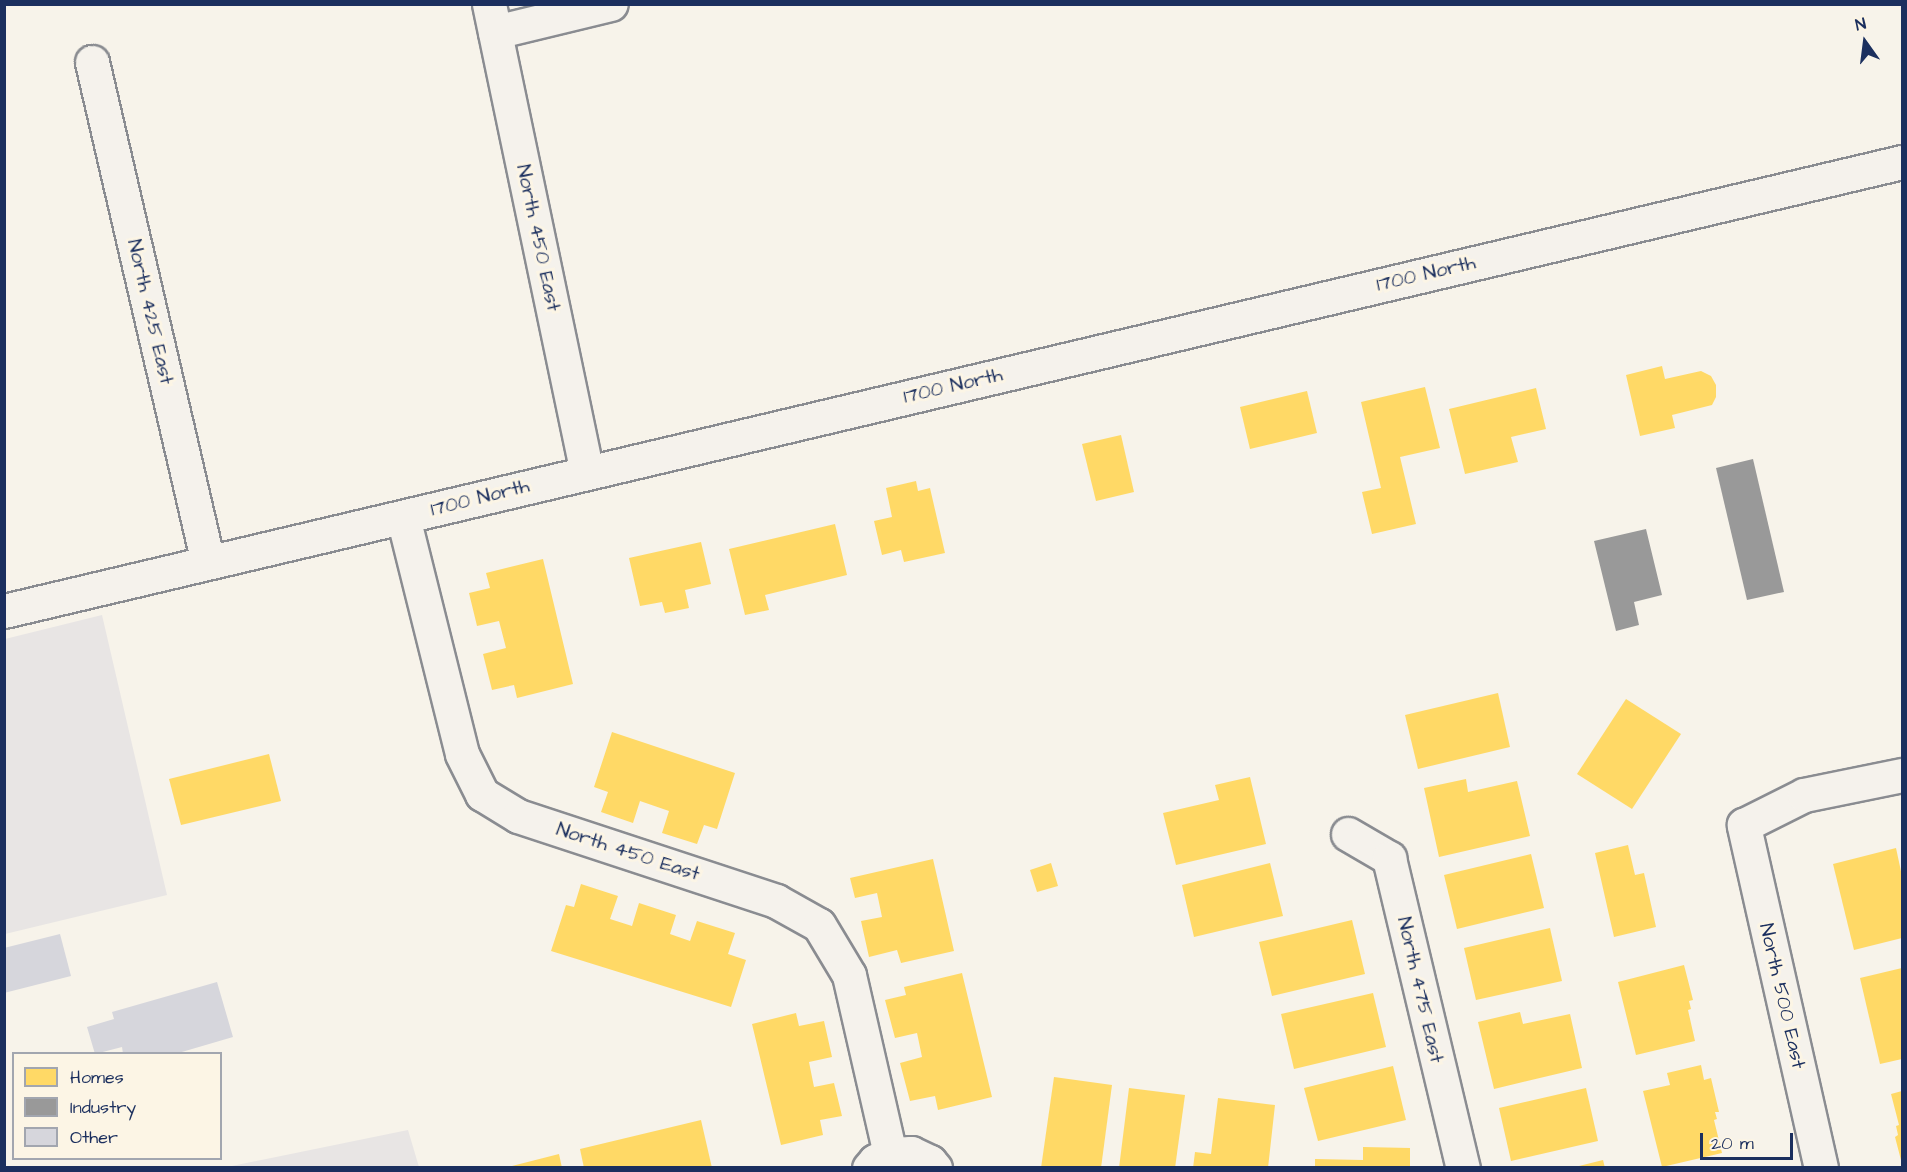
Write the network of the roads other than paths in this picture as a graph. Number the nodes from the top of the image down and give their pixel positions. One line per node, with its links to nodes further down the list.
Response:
1 (611, 4): 2 (street)
2 (492, 18): 5 (street, North 450 East)
3 (92, 62): 7 (street, North 425 East)
4 (1902, 162): 5 (street, 1700 North)
5 (587, 472): 6 (street, 1700 North)
6 (403, 517): 7 (street, 1700 North); 11 (street, North 450 East)
7 (208, 562): 8 (street, 1700 North)
8 (4, 611)
9 (1902, 775): 14 (street, North 500 East)
10 (1348, 834): 13 (street, North 475 East)
11 (880, 1161): 12 (street)
12 (935, 1167)
13 (1463, 1167)
14 (1821, 1167)

